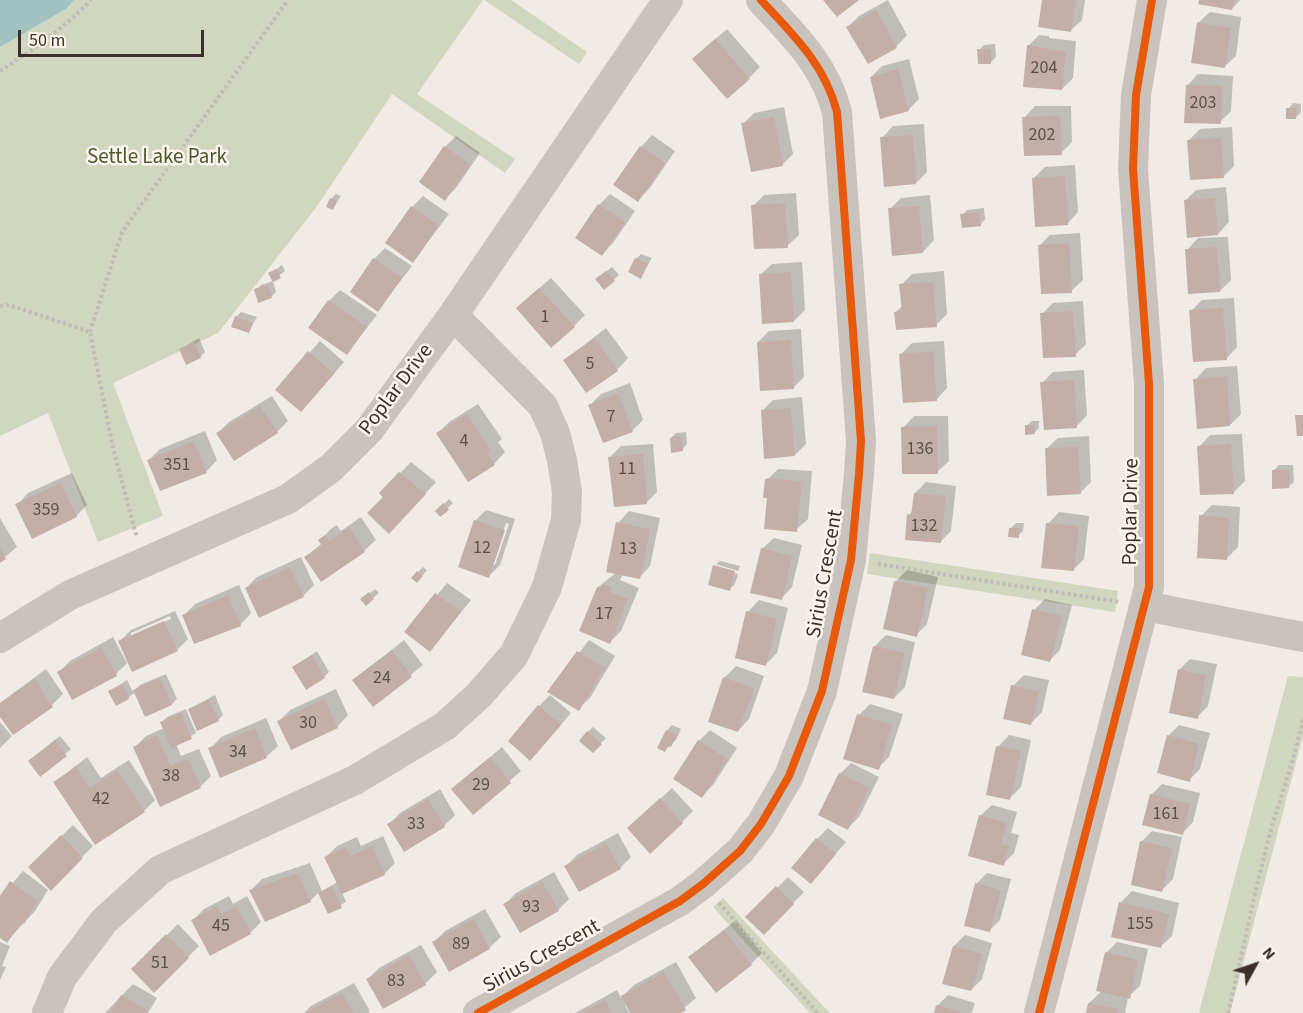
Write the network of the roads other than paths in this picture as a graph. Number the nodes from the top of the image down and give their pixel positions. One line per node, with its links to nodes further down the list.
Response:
1 (668, 0): 4 (street, Poplar Drive)
2 (761, 0): 9 (street, Sirius Crescent)
3 (1152, 0): 5 (street, Poplar Drive)
4 (453, 315): 7 (street, Poplar Drive); 8 (street)
5 (1145, 606): 6 (street); 10 (street, Poplar Drive)
6 (1303, 637)
7 (0, 638)
8 (47, 1013)
9 (478, 1013)
10 (1039, 1013)

